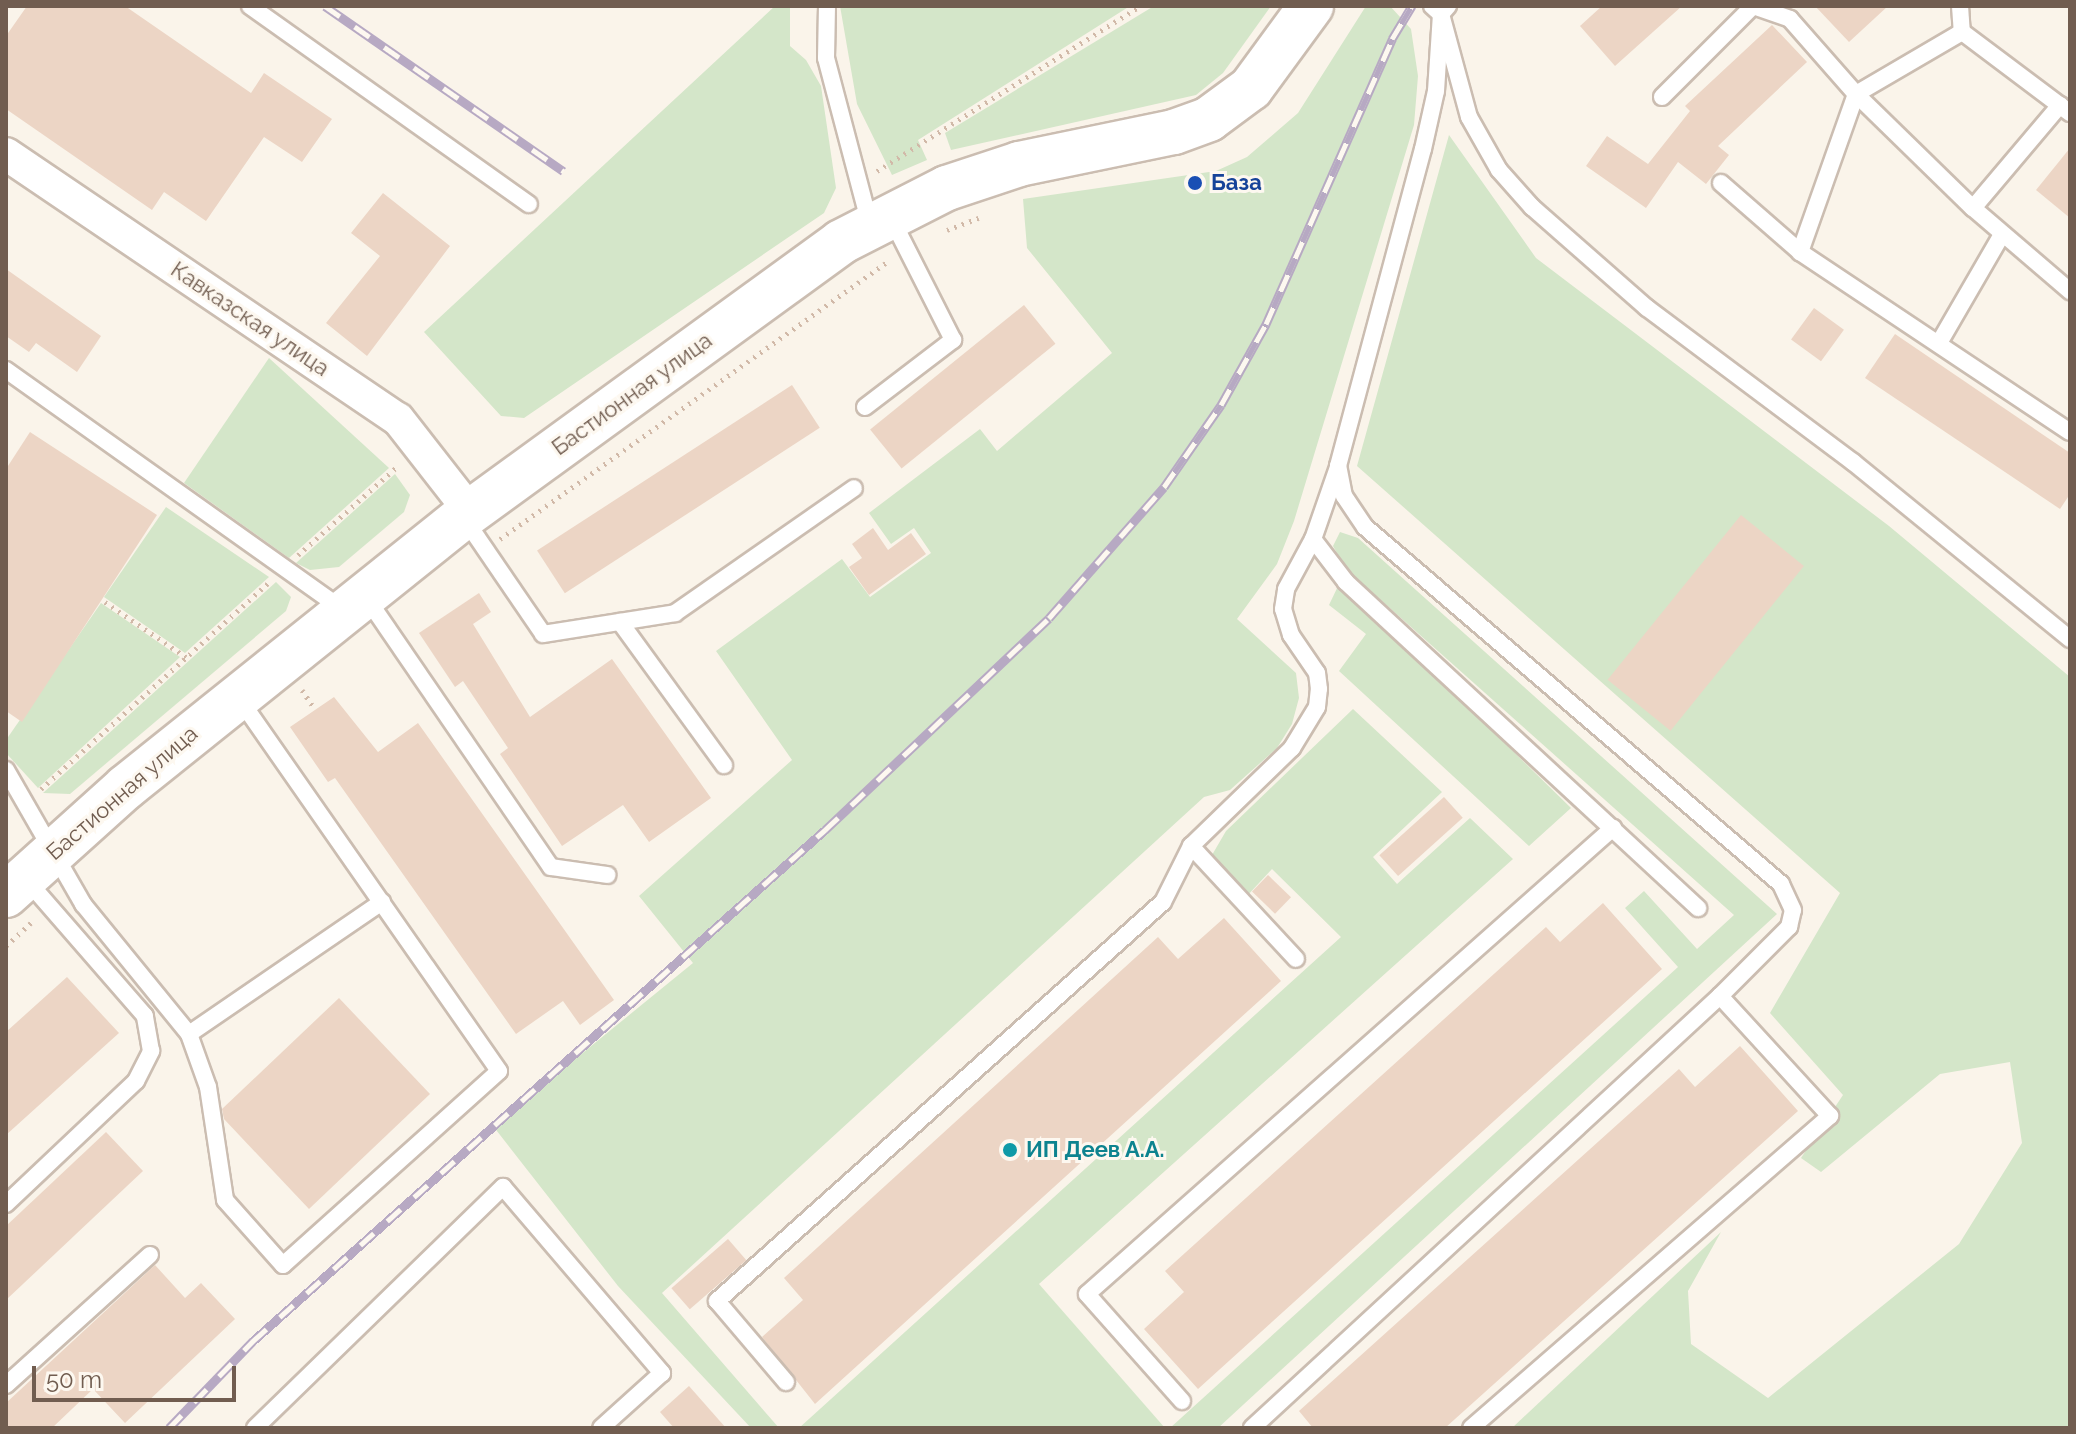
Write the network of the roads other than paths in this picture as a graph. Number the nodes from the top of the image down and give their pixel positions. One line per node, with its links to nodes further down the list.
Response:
1 (250, 6): 12 (lane)
2 (827, 6): 14 (lane)
3 (1960, 6): 6 (lane)
4 (1313, 9): 14 (main road, Бастионная улица)
5 (1440, 9): 22 (lane); 28 (lane)
6 (1962, 32): 7 (lane); 9 (lane)
7 (1856, 94): 8 (lane); 13 (lane); 16 (lane)
8 (1662, 97)
9 (2065, 109): 13 (lane)
10 (6, 154): 24 (street, Кавказская улица)
11 (1721, 183): 16 (lane)
12 (529, 204)
13 (1973, 208): 15 (lane)
14 (880, 220): 20 (lane); 24 (main road, Бастионная улица)
15 (2001, 236): 17 (lane); 18 (lane)
16 (1800, 252): 18 (lane)
17 (2070, 291)
18 (1939, 343): 21 (lane)
19 (6, 370): 26 (lane)
20 (865, 407)
21 (2070, 432)
22 (1338, 466): 25 (lane); 39 (lane)
23 (854, 488): 27 (lane)
24 (466, 514): 26 (main road, Бастионная улица); 27 (lane)
25 (1313, 539): 32 (lane); 33 (lane)
26 (355, 603): 29 (main road, Бастионная улица); 35 (lane)
27 (620, 622): 30 (lane)
28 (2070, 639)
29 (237, 696): 34 (main road, Бастионная улица); 36 (lane)
30 (724, 765)
31 (6, 770): 34 (lane)
32 (1613, 828): 37 (lane); 45 (lane)
33 (1191, 846): 38 (lane); 43 (lane)
34 (28, 875): 40 (lane); 41 (lane)
35 (607, 875)
36 (382, 902): 40 (lane); 40 (lane)
37 (1698, 908)
38 (1296, 959)
39 (1720, 996): 48 (lane); 49 (lane)
40 (189, 1034)
41 (6, 1204)
42 (150, 1255): 44 (lane)
43 (786, 1382)
44 (6, 1385)
45 (1182, 1401)
46 (255, 1428): 47 (lane)
47 (601, 1428)
48 (1252, 1428)
49 (1471, 1428)

